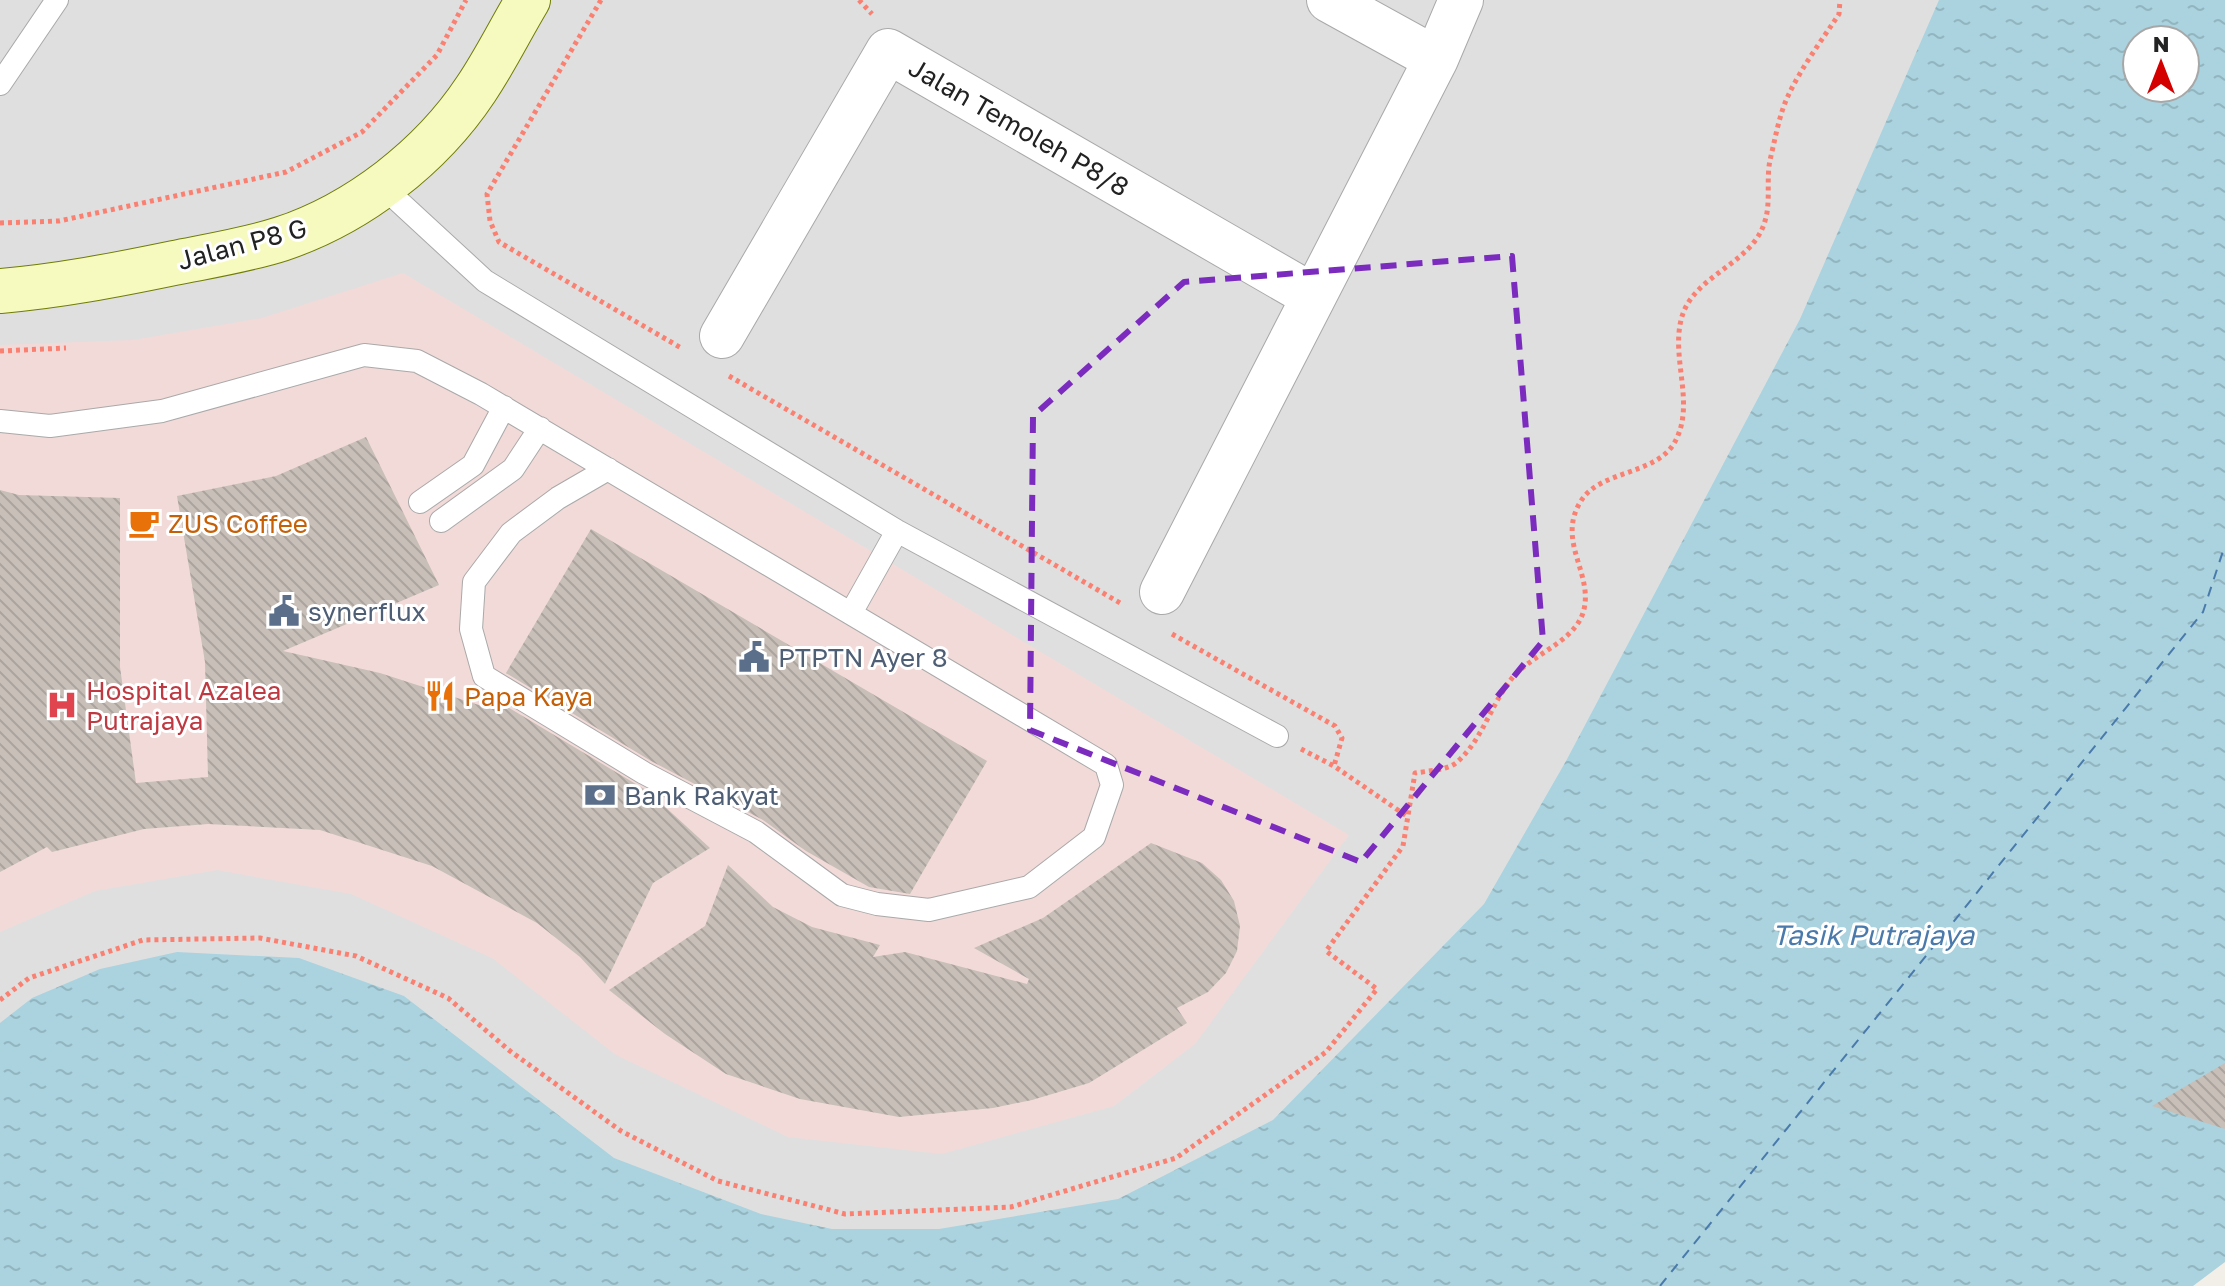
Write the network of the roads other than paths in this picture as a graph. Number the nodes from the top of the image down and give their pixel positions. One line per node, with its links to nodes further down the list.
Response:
1 (57, 0): 6 (lane)
2 (528, 0): 7 (street, Jalan P8 G)
3 (1329, 0): 5 (street)
4 (1461, 0): 5 (street)
5 (1436, 59): 9 (street)
6 (0, 84)
7 (382, 186): 8 (street, Jalan P8 G); 17 (lane)
8 (0, 291)
9 (1311, 295): 10 (street, Jalan Temoleh P8/8); 18 (street)
10 (710, 353)
11 (504, 407): 12 (lane); 13 (lane); 15 (lane)
12 (0, 421)
13 (540, 428): 14 (lane); 16 (lane)
14 (608, 469): 19 (lane); 19 (lane)
15 (420, 502)
16 (441, 521)
17 (897, 531): 19 (lane); 20 (lane)
18 (1152, 610)
19 (851, 613)
20 (1277, 736)

